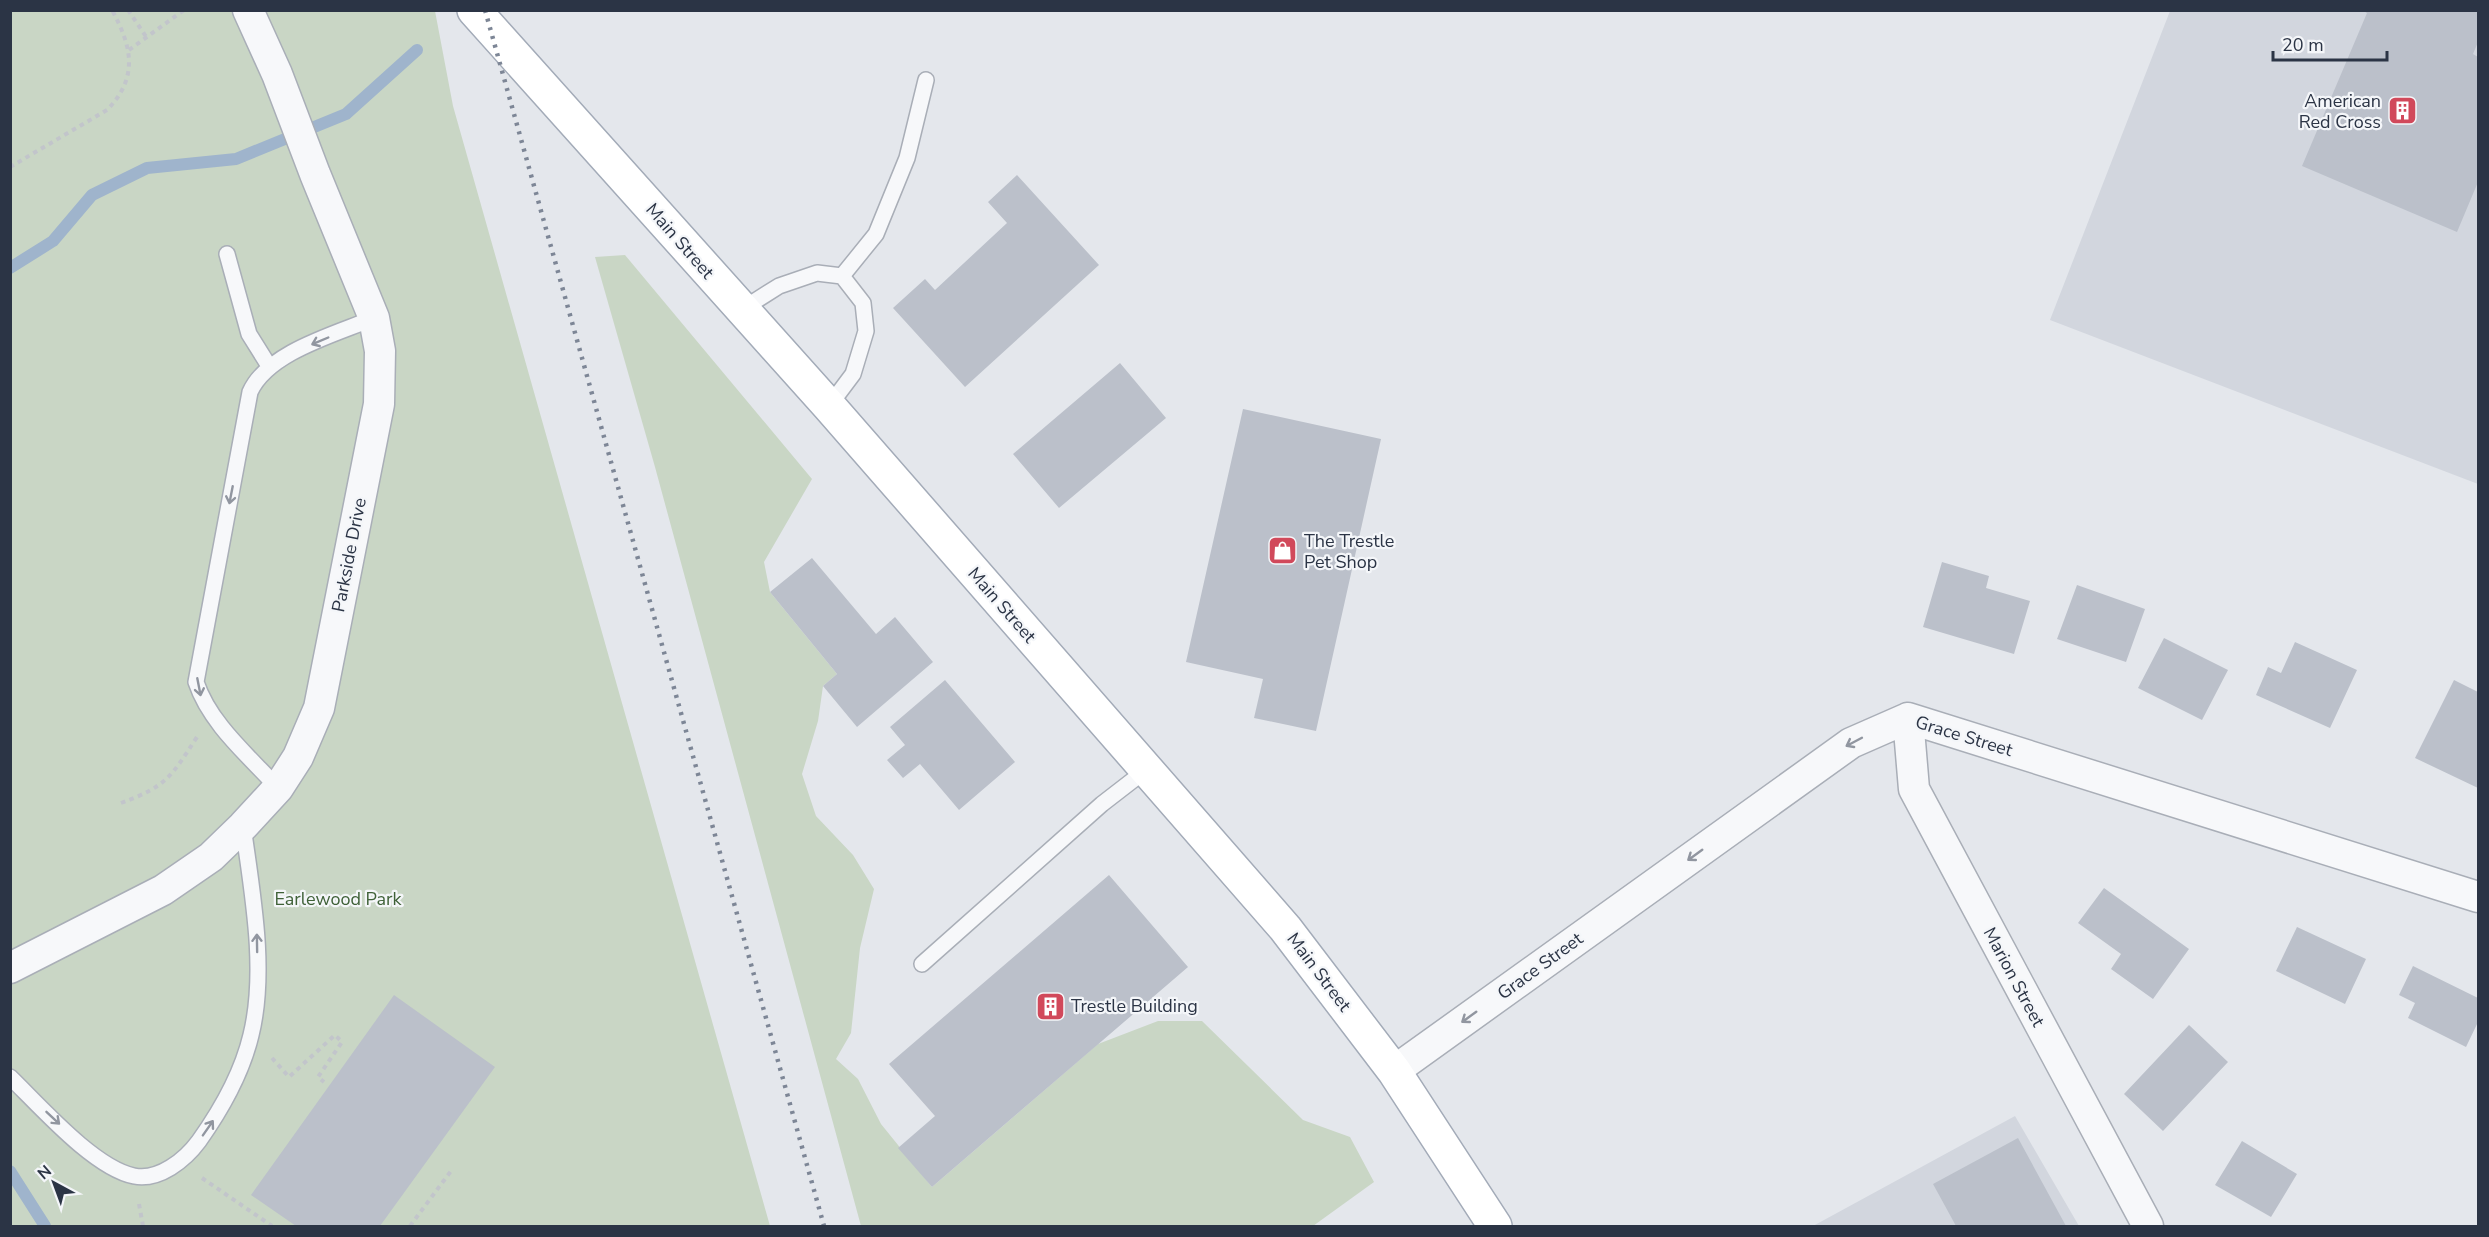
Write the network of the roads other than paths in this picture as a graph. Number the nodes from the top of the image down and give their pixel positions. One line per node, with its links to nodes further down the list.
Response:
1 (248, 10): 7 (street, Parkside Drive)
2 (474, 10): 6 (main road, Main Street)
3 (926, 80): 5 (lane)
4 (227, 254): 8 (lane)
5 (842, 276): 6 (lane); 9 (lane)
6 (741, 310): 9 (main road, Main Street)
7 (374, 318): 8 (lane, one-way to 8); 12 (street, Parkside Drive)
8 (269, 366): 12 (lane, one-way to 12)
9 (829, 406): 11 (main road, Main Street)
10 (1908, 718): 14 (street, Grace Street); 17 (street, Grace Street, one-way to 17); 20 (street, Marion Street)
11 (1146, 770): 15 (lane); 17 (main road, Main Street)
12 (278, 788): 13 (street, Parkside Drive)
13 (243, 826): 16 (street, Parkside Drive); 18 (lane, one-way to 13)
14 (2478, 897)
15 (922, 964)
16 (10, 968)
17 (1394, 1071): 19 (main road, Main Street)
18 (10, 1077)
19 (1495, 1227)
20 (2148, 1227)

